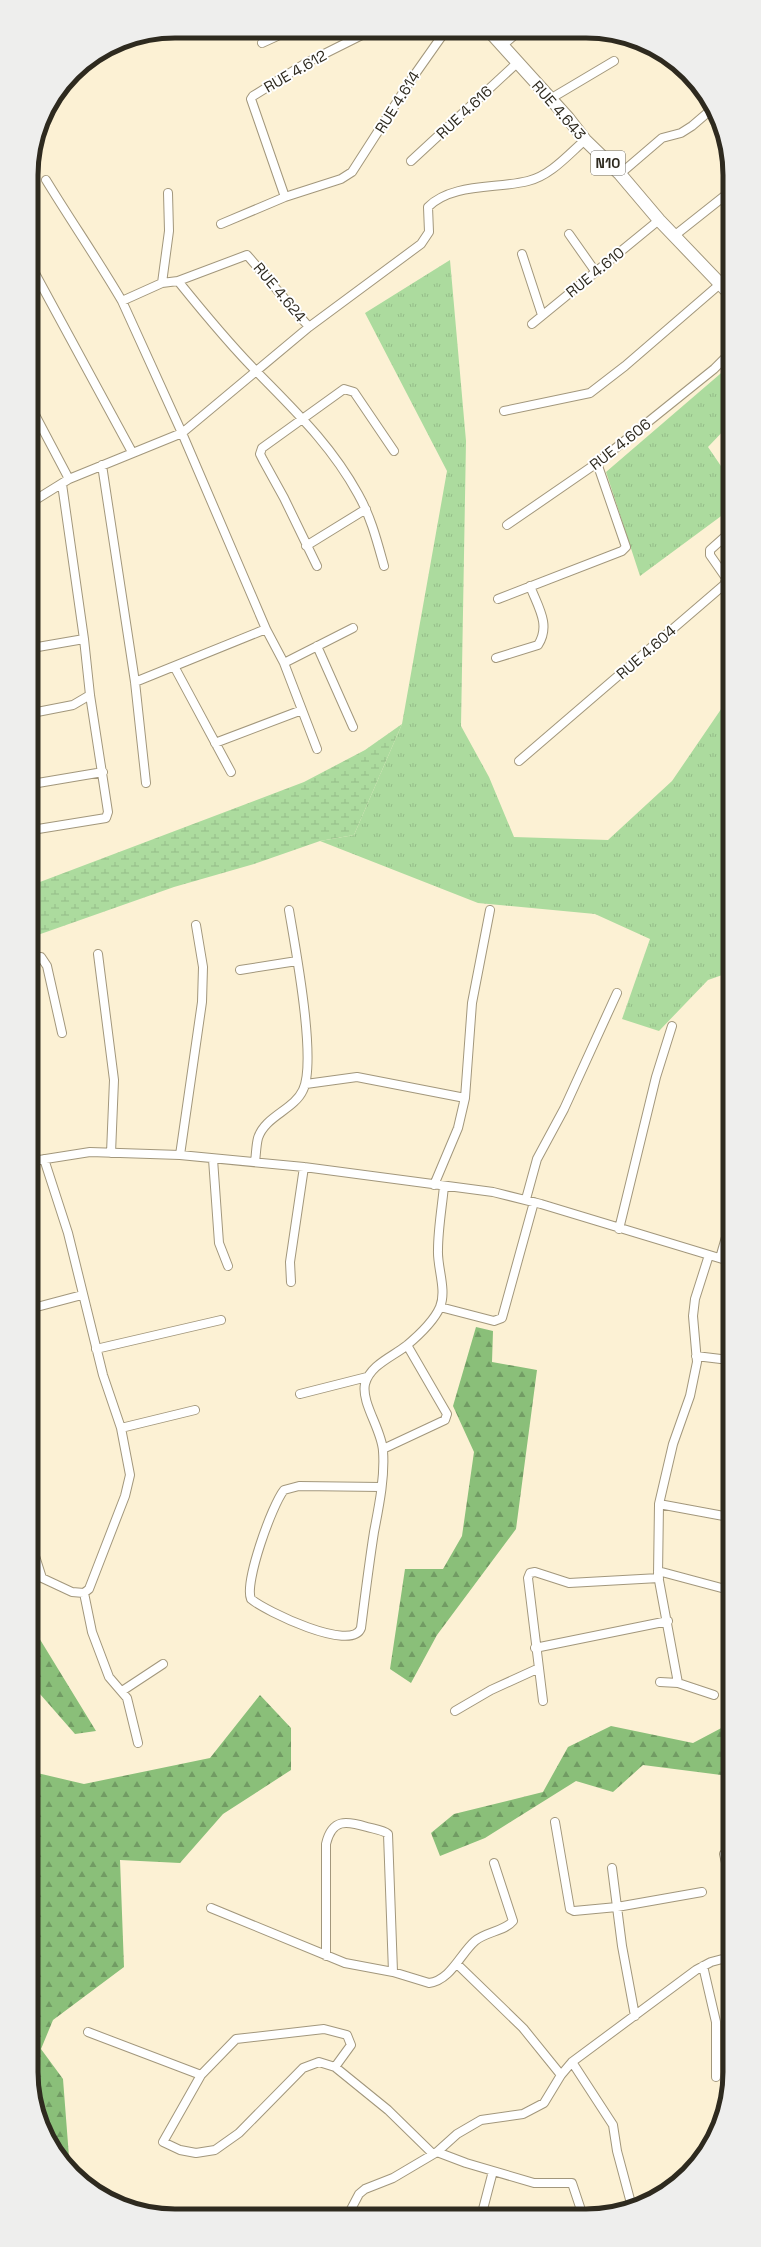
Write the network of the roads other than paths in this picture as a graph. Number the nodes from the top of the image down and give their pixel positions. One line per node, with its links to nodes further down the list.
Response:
1 (273, 38): 6 (street)
2 (356, 38): 17 (street, RUE 4.612)
3 (440, 38): 17 (street, RUE 4.614)
4 (496, 38): 7 (highway, RUE 4.643 / N10)
5 (511, 38): 7 (street)
6 (262, 43)
7 (503, 45): 9 (highway, RUE 4.643 / N10)
8 (614, 61): 10 (street)
9 (517, 63): 10 (highway, RUE 4.643 / N10); 13 (street, RUE 4.616)
10 (550, 99): 12 (highway, RUE 4.643 / N10)
11 (708, 112): 14 (street)
12 (585, 140): 14 (highway, RUE 4.643 / N10); 33 (street, RUE 4.624)
13 (411, 161)
14 (620, 174): 19 (highway, RUE 4.643 / N10)
15 (46, 180): 30 (street)
16 (168, 193): 27 (street)
17 (285, 197): 20 (street)
18 (723, 197): 22 (street)
19 (659, 220): 22 (highway, RUE 4.643 / N10); 24 (street, RUE 4.610)
20 (221, 224)
21 (569, 234): 24 (street)
22 (674, 236): 28 (highway, RUE 4.643 / N10)
23 (522, 254): 31 (street)
24 (595, 271): 31 (street, RUE 4.610)
25 (38, 277): 41 (street)
26 (178, 281): 27 (street, RUE 4.624); 33 (street, RUE 4.624); 35 (street)
27 (162, 283): 30 (street, RUE 4.624)
28 (723, 287)
29 (723, 289): 36 (street)
30 (122, 301): 39 (street)
31 (542, 315): 32 (street, RUE 4.610)
32 (532, 324)
33 (309, 327): 35 (street)
34 (723, 361): 42 (street, RUE 4.606)
35 (257, 372): 37 (street); 39 (street)
36 (504, 412)
37 (305, 419): 40 (street); 47 (street); 50 (street)
38 (38, 420): 44 (street)
39 (182, 433): 41 (street); 58 (street)
40 (394, 451)
41 (132, 452): 43 (street)
42 (597, 463): 48 (street, RUE 4.606); 54 (street)
43 (102, 465): 44 (street); 65 (street)
44 (70, 479): 45 (street)
45 (62, 484): 46 (street); 59 (street)
46 (38, 498)
47 (366, 509): 50 (street); 52 (street)
48 (507, 525)
49 (723, 538): 53 (street, RUE 4.604)
50 (306, 546): 51 (street)
51 (317, 566)
52 (384, 566)
53 (723, 574)
54 (530, 586): 56 (street); 62 (street)
55 (723, 586): 72 (street, RUE 4.604)
56 (498, 599)
57 (353, 628): 60 (street)
58 (266, 629): 63 (street); 64 (street)
59 (84, 639): 61 (street); 66 (street)
60 (317, 646): 63 (street); 69 (street)
61 (38, 647)
62 (496, 658)
63 (284, 663): 67 (street)
64 (175, 668): 65 (street); 70 (street)
65 (135, 682): 76 (street)
66 (90, 694): 68 (street); 73 (street)
67 (302, 710): 70 (street); 71 (street)
68 (38, 712)
69 (353, 727)
70 (215, 743): 74 (street)
71 (317, 749)
72 (519, 761)
73 (103, 772): 75 (street); 77 (street)
74 (231, 772)
75 (38, 783)
76 (146, 783)
77 (38, 829)
78 (289, 910): 83 (street)
79 (490, 910): 89 (street)
80 (196, 925): 91 (street)
81 (98, 954): 90 (street)
82 (38, 958): 87 (street)
83 (297, 961): 84 (street); 88 (street)
84 (240, 970)
85 (617, 993): 99 (street)
86 (672, 1026): 100 (street)
87 (62, 1033)
88 (306, 1084): 89 (street); 95 (street)
89 (465, 1098): 97 (street)
90 (111, 1153): 91 (street); 92 (street)
91 (180, 1155): 93 (street)
92 (44, 1159): 94 (street); 107 (street)
93 (213, 1159): 95 (street); 105 (street)
94 (38, 1160)
95 (255, 1162): 96 (street)
96 (304, 1167): 97 (street); 106 (street)
97 (434, 1185): 98 (street)
98 (444, 1186): 99 (street); 109 (street)
99 (530, 1201): 100 (street); 109 (street)
100 (619, 1229): 102 (street)
101 (723, 1248): 103 (street)
102 (709, 1256): 103 (street); 113 (street)
103 (720, 1258): 104 (street)
104 (723, 1259)
105 (228, 1266)
106 (291, 1282)
107 (82, 1295): 108 (street); 112 (street)
108 (38, 1307)
109 (440, 1307): 111 (street)
110 (220, 1320): 112 (street)
111 (407, 1345): 115 (street); 119 (street)
112 (96, 1349): 118 (street)
113 (696, 1356): 114 (street); 121 (street)
114 (723, 1359)
115 (367, 1377): 116 (street); 119 (street)
116 (300, 1394)
117 (195, 1410): 118 (street)
118 (121, 1428): 126 (street)
119 (383, 1449): 120 (street)
120 (381, 1487): 120 (street)
121 (659, 1504): 122 (street); 124 (street)
122 (723, 1516)
123 (38, 1566): 126 (street)
124 (658, 1575): 125 (street); 127 (street); 128 (street)
125 (723, 1589)
126 (84, 1593): 133 (street)
127 (668, 1621): 128 (street); 132 (street)
128 (535, 1648): 130 (street)
129 (163, 1664): 133 (street)
130 (537, 1669): 135 (street); 136 (street)
131 (660, 1682): 132 (street)
132 (678, 1683): 134 (street)
133 (122, 1691): 137 (street)
134 (714, 1695)
135 (543, 1701)
136 (455, 1711)
137 (138, 1743)
138 (555, 1822): 142 (street)
139 (494, 1863): 146 (street)
140 (612, 1868): 142 (street)
141 (702, 1892): 142 (street)
142 (617, 1907): 149 (street)
143 (211, 1908): 144 (street)
144 (326, 1956): 148 (street); 148 (street)
145 (723, 1959): 147 (street)
146 (458, 1964): 148 (street); 154 (street)
147 (703, 1966): 149 (street); 155 (street)
148 (393, 1972)
149 (635, 2016): 151 (street)
150 (88, 2032): 153 (street)
151 (572, 2062): 154 (street); 158 (street)
152 (335, 2067): 153 (street); 153 (street); 156 (street)
153 (201, 2074)
154 (561, 2075): 156 (street)
155 (716, 2077)
156 (435, 2153): 157 (street); 159 (street)
157 (493, 2171): 160 (street); 161 (street)
158 (631, 2202)
159 (351, 2209)
160 (483, 2209)
161 (581, 2209)

